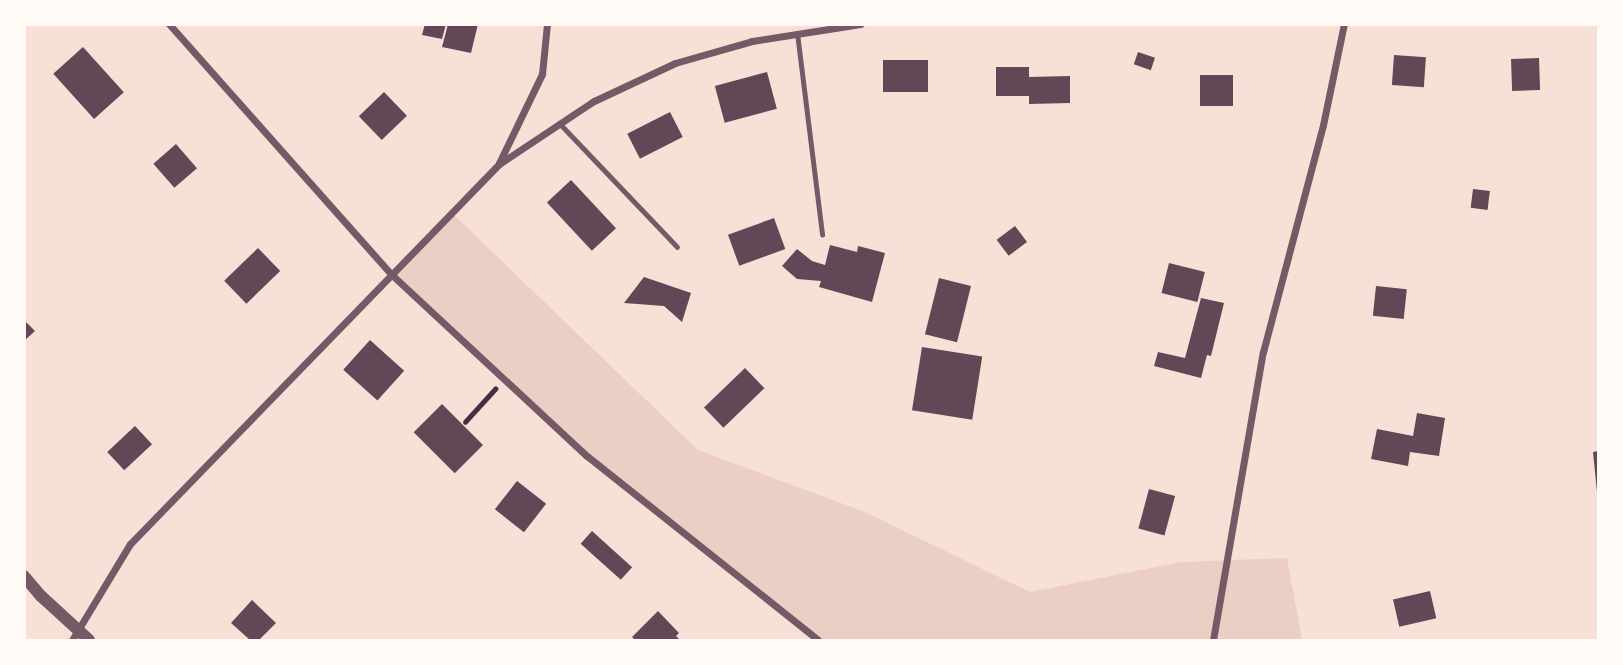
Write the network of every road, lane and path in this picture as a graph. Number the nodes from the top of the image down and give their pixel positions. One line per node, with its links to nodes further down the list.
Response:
1 (169, 24): 10 (street)
2 (547, 24): 7 (street)
3 (861, 24): 5 (street)
4 (1345, 24): 17 (street)
5 (797, 33): 6 (street); 8 (lane)
6 (559, 123): 7 (street); 9 (lane)
7 (499, 164): 10 (street)
8 (822, 234)
9 (677, 247)
10 (392, 275): 14 (street); 16 (street)
11 (484, 401): 12 (path)
12 (465, 422)
13 (24, 576): 14 (street)
14 (75, 635): 15 (street)
15 (89, 640)
16 (818, 640)
17 (1213, 640)

